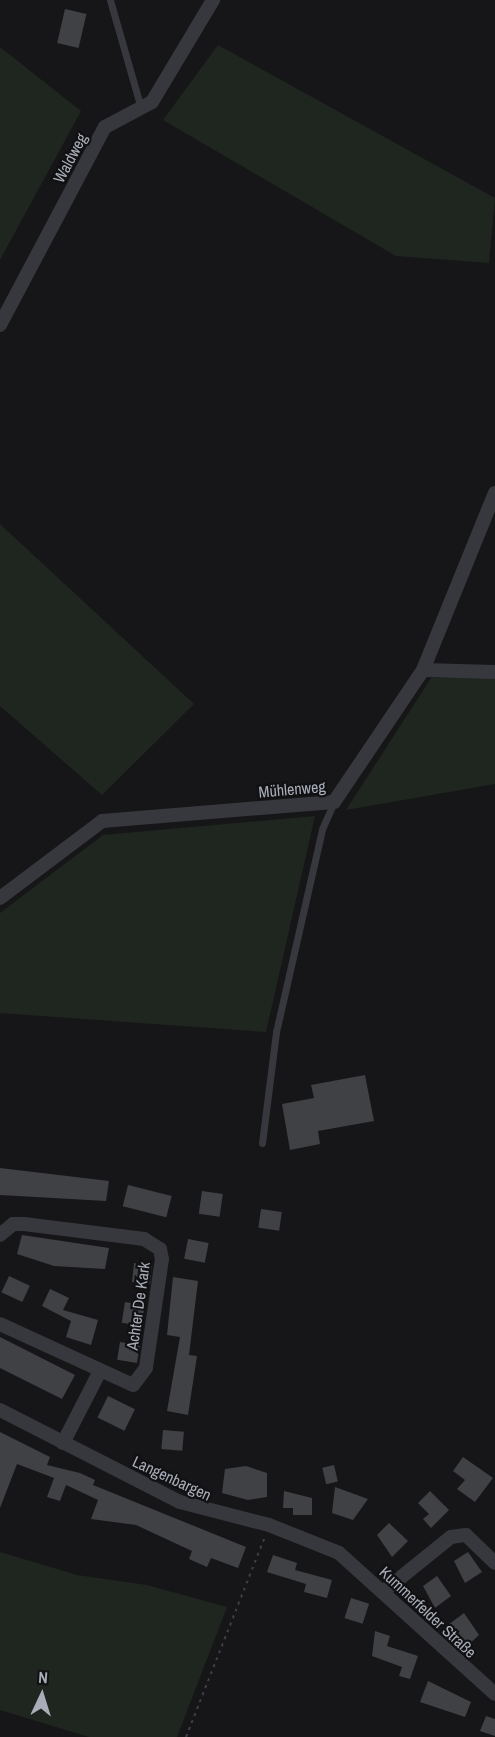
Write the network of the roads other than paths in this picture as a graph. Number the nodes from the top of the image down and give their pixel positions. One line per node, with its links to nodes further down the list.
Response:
1 (110, 0): 3 (lane)
2 (213, 0): 3 (street, Waldweg)
3 (141, 108): 4 (street, Waldweg)
4 (0, 325)
5 (495, 493): 6 (street, Mühlenweg)
6 (423, 670): 7 (street); 8 (street, Mühlenweg)
7 (495, 672)
8 (334, 802): 9 (street, Mühlenweg); 10 (lane)
9 (0, 898)
10 (262, 1143)
11 (0, 1235): 13 (street, Achter De Kark)
12 (0, 1324): 13 (street, Achter De Kark)
13 (99, 1373): 15 (street)
14 (0, 1410): 15 (street, Langenbargen)
15 (63, 1443): 16 (street, Langenbargen)
16 (339, 1553): 18 (street, Kummerfelder Straße)
17 (495, 1563): 18 (street)
18 (384, 1591): 19 (street, Kummerfelder Straße)
19 (495, 1694)

